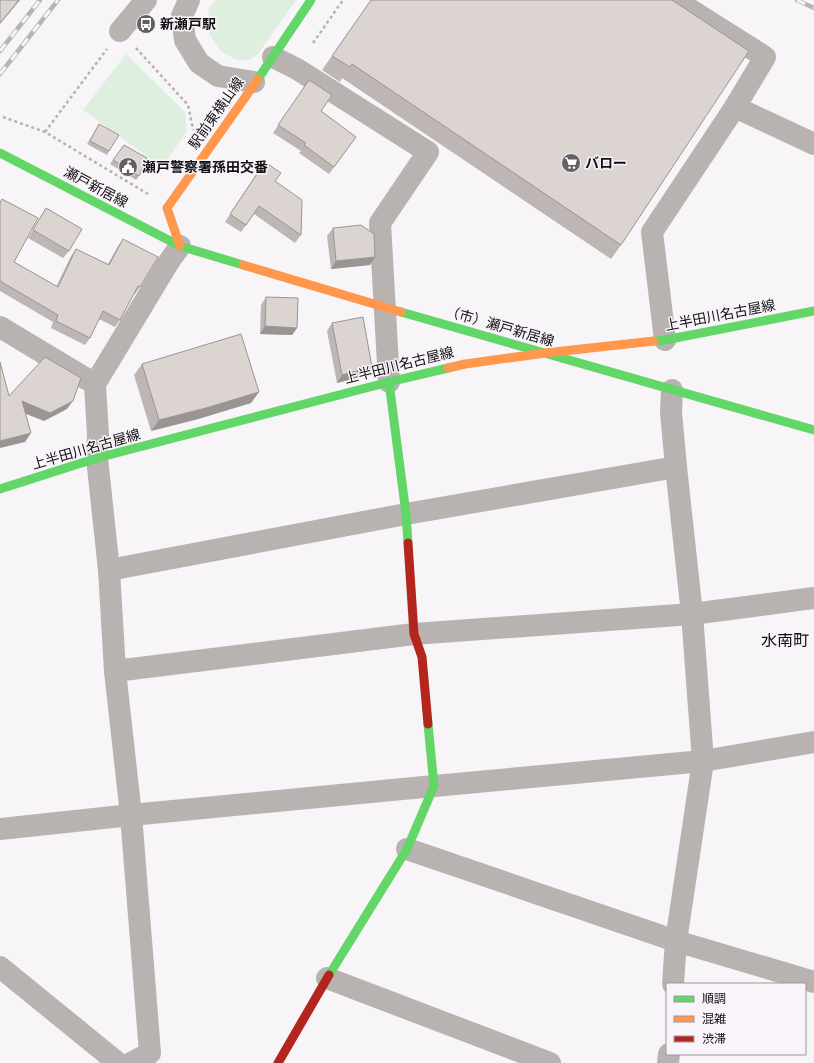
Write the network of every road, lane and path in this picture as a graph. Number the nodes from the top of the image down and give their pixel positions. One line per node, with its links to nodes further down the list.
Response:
1 (146, 0): 6 (street)
2 (189, 0): 9 (street)
3 (311, 0): 7 (street, 駅前東横山線)
4 (343, 0): 8 (path)
5 (676, 0): 10 (street)
6 (120, 31): 12 (path); 13 (path)
7 (273, 57): 8 (street); 9 (street, 駅前東横山線)
8 (297, 69): 18 (street)
9 (254, 82): 17 (street, 駅前東横山線)
10 (735, 107): 14 (street); 21 (street)
11 (3, 117): 12 (path)
12 (45, 132): 16 (path)
13 (189, 136)
14 (814, 144)
15 (2, 158): 17 (street, 瀬戸新居線)
16 (150, 196)
17 (180, 246): 18 (street, （市）瀬戸新居線); 24 (street)
18 (385, 307): 22 (street, （市）瀬戸新居線); 23 (street)
19 (814, 311): 21 (street, 上半田川名古屋線)
20 (0, 328): 24 (street)
21 (665, 340): 22 (street, 上半田川名古屋線)
22 (545, 353): 23 (street, 上半田川名古屋線); 25 (street, （市）瀬戸新居線)
23 (389, 382): 27 (street, 上半田川名古屋線); 30 (street)
24 (95, 384): 27 (street)
25 (672, 390): 26 (street, （市）瀬戸新居線); 28 (street)
26 (814, 430)
27 (97, 458): 29 (street, 上半田川名古屋線); 31 (street)
28 (676, 467): 30 (street); 33 (street)
29 (0, 489)
30 (406, 514): 31 (street); 34 (street)
31 (109, 570): 35 (street)
32 (814, 598): 33 (street)
33 (692, 614): 34 (street); 37 (street)
34 (414, 634): 35 (street); 38 (street)
35 (115, 671): 39 (street)
36 (814, 742): 37 (street)
37 (703, 761): 38 (street); 42 (street)
38 (434, 786): 39 (street); 41 (street)
39 (131, 815): 40 (street); 48 (street)
40 (0, 829)
41 (407, 849): 42 (street); 44 (street)
42 (676, 941): 45 (street); 46 (street)
43 (0, 967): 47 (street)
44 (327, 978): 49 (street); 50 (street)
45 (814, 982)
46 (673, 983)
47 (118, 1063)
48 (131, 1063)
49 (278, 1063)
50 (550, 1063)

